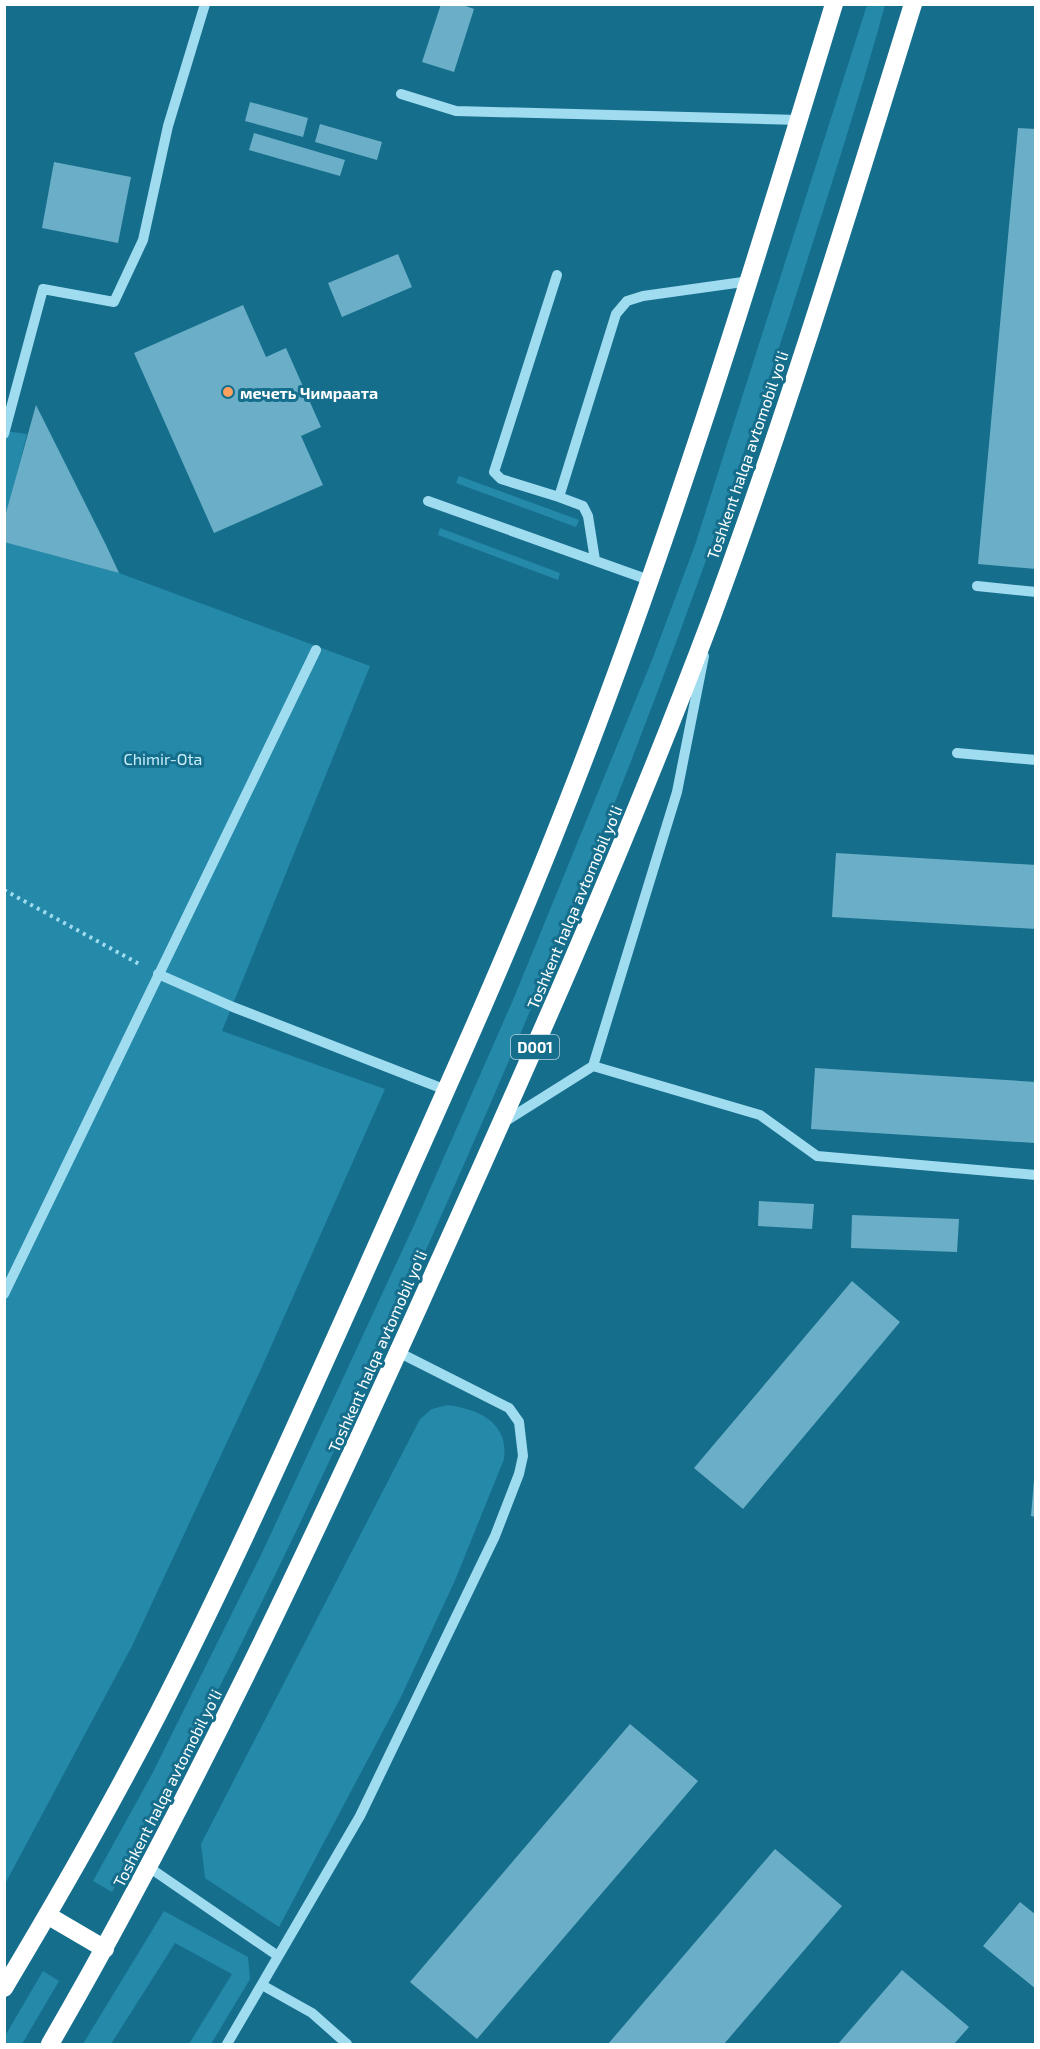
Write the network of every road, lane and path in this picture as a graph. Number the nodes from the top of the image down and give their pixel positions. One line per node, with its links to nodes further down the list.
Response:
1 (205, 4): 8 (lane)
2 (834, 4): 5 (highway)
3 (913, 4): 15 (highway, Toshkent halqa avtomobil yo'li / D001)
4 (400, 94): 5 (lane)
5 (799, 120): 7 (highway)
6 (557, 275): 9 (lane)
7 (750, 281): 9 (lane); 12 (highway)
8 (4, 434)
9 (559, 497): 11 (lane)
10 (428, 501): 11 (lane)
11 (595, 560): 12 (lane)
12 (649, 580): 22 (highway)
13 (977, 586): 14 (lane)
14 (1035, 592)
15 (713, 614): 21 (lane); 23 (highway, Toshkent halqa avtomobil yo'li / D001)
16 (316, 650): 20 (lane)
17 (957, 753): 18 (lane)
18 (1035, 760)
19 (4, 890): 20 (path)
20 (158, 974): 22 (lane); 25 (lane)
21 (593, 1066): 23 (lane); 24 (lane)
22 (446, 1090): 28 (highway)
23 (501, 1124): 26 (highway, Toshkent halqa avtomobil yo'li / D001)
24 (1035, 1175)
25 (4, 1294)
26 (398, 1352): 27 (highway, Toshkent halqa avtomobil yo'li / D001); 30 (lane)
27 (150, 1868): 29 (highway, Toshkent halqa avtomobil yo'li / D001); 30 (lane)
28 (47, 1915): 29 (highway); 32 (highway)
29 (105, 1949): 33 (highway, Toshkent halqa avtomobil yo'li / D001)
30 (278, 1956): 31 (lane)
31 (262, 1985): 34 (lane); 35 (lane)
32 (4, 1988)
33 (50, 2044)
34 (227, 2044)
35 (347, 2044)

